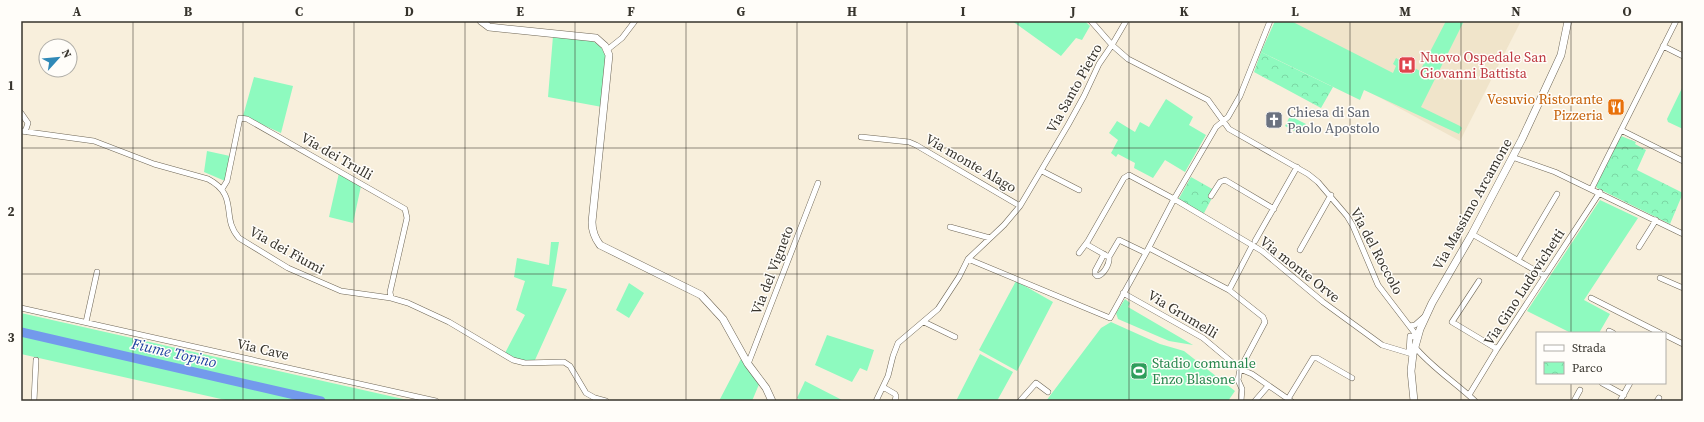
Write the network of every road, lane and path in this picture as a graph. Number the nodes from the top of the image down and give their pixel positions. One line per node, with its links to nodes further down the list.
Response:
1 (481, 21): 10 (street)
2 (635, 21): 10 (street)
3 (1091, 21): 8 (street, Via Santo Pietro)
4 (1126, 21): 8 (street)
5 (1270, 21): 13 (street)
6 (1568, 21): 20 (street, Via Massimo Arcamone)
7 (1676, 21): 9 (street)
8 (1112, 45): 13 (street, Via del Roccolo); 23 (street, Via Santo Pietro)
9 (1663, 46): 11 (street); 16 (street)
10 (607, 50): 72 (street)
11 (1683, 56)
12 (21, 112): 14 (street)
13 (1223, 121): 22 (street, Via del Roccolo); 32 (street)
14 (28, 123): 17 (street); 18 (street)
15 (21, 125): 17 (street)
16 (1621, 130): 21 (street); 25 (street)
17 (23, 131): 18 (street)
18 (39, 134): 26 (street)
19 (861, 137): 33 (street, Via monte Alago)
20 (1512, 157): 25 (street); 37 (street, Via Massimo Arcamone)
21 (1683, 161)
22 (1297, 167): 30 (street, Via del Roccolo); 34 (street)
23 (1042, 170): 27 (street); 33 (street, Via Santo Pietro)
24 (818, 183): 72 (street, Via del Vigneto)
25 (1592, 188): 28 (street)
26 (222, 189): 56 (street, Via dei Fiumi); 56 (street, Via dei Trulli)
27 (1080, 190)
28 (1600, 192): 35 (street); 50 (street, Via Gino Ludovichetti)
29 (1557, 194): 48 (street)
30 (1331, 195): 44 (street); 62 (street, Via del Roccolo)
31 (1211, 196): 34 (street)
32 (1174, 199): 40 (street, Via monte Orve); 41 (street, Via monte Orve); 43 (street)
33 (1020, 206): 39 (street, Via Santo Pietro)
34 (1274, 209): 41 (street)
35 (1656, 220): 38 (street); 42 (street)
36 (950, 227): 39 (street)
37 (1472, 234): 48 (street); 59 (street, Via Massimo Arcamone)
38 (1683, 234)
39 (990, 238): 47 (street, Via Santo Pietro)
40 (1086, 244): 45 (street); 46 (street)
41 (1254, 244): 54 (street); 70 (street, Via monte Orve)
42 (1639, 247)
43 (1149, 248): 46 (street); 54 (street)
44 (1300, 250)
45 (1079, 253)
46 (1146, 253): 55 (street)
47 (968, 259): 55 (street); 61 (street, Via Santo Pietro)
48 (1518, 260): 50 (street)
49 (97, 272): 60 (street)
50 (1545, 276): 69 (street, Via Gino Ludovichetti)
51 (1660, 278): 53 (street)
52 (1479, 281): 69 (street)
53 (1683, 288)
54 (1229, 290): 73 (street)
55 (1123, 293): 73 (street, Via Grumelli)
56 (391, 298): 86 (street, Via dei Fiumi)
57 (1591, 298): 64 (street)
58 (21, 308): 60 (street, Via Cave)
59 (1425, 317): 63 (street); 65 (street, Via Massimo Arcamone)
60 (86, 322): 85 (street, Via Cave)
61 (924, 322): 67 (street); 78 (street, Via Santo Pietro)
62 (1405, 322): 63 (street, Via del Roccolo); 65 (street, Via del Roccolo)
63 (1410, 326): 65 (street, Via del Roccolo)
64 (1656, 332)
65 (1414, 336): 70 (street, Via Massimo Arcamone)
66 (1666, 336): 68 (street)
67 (955, 337)
68 (1683, 344)
69 (1497, 349): 82 (street, Via Gino Ludovichetti)
70 (1412, 351): 82 (street); 93 (street, Via Massimo Arcamone)
71 (36, 360): 84 (street)
72 (748, 364): 87 (street)
73 (1240, 369): 77 (street, Via Grumelli); 91 (street)
74 (1352, 378): 83 (street, Via Grumelli)
75 (1604, 384): 81 (street)
76 (1629, 384): 81 (street)
77 (1268, 386): 83 (street, Via Grumelli); 92 (street)
78 (883, 387): 88 (street, Via Santo Pietro); 89 (street)
79 (1580, 390): 95 (street)
80 (1048, 392): 90 (street)
81 (1624, 394): 96 (street)
82 (1469, 395): 94 (street)
83 (1289, 400)
84 (34, 401)
85 (436, 401)
86 (606, 401)
87 (772, 401)
88 (876, 401)
89 (895, 401)
90 (1020, 401)
91 (1241, 401)
92 (1255, 401)
93 (1414, 401)
94 (1475, 401)
95 (1574, 401)
96 (1620, 401)

